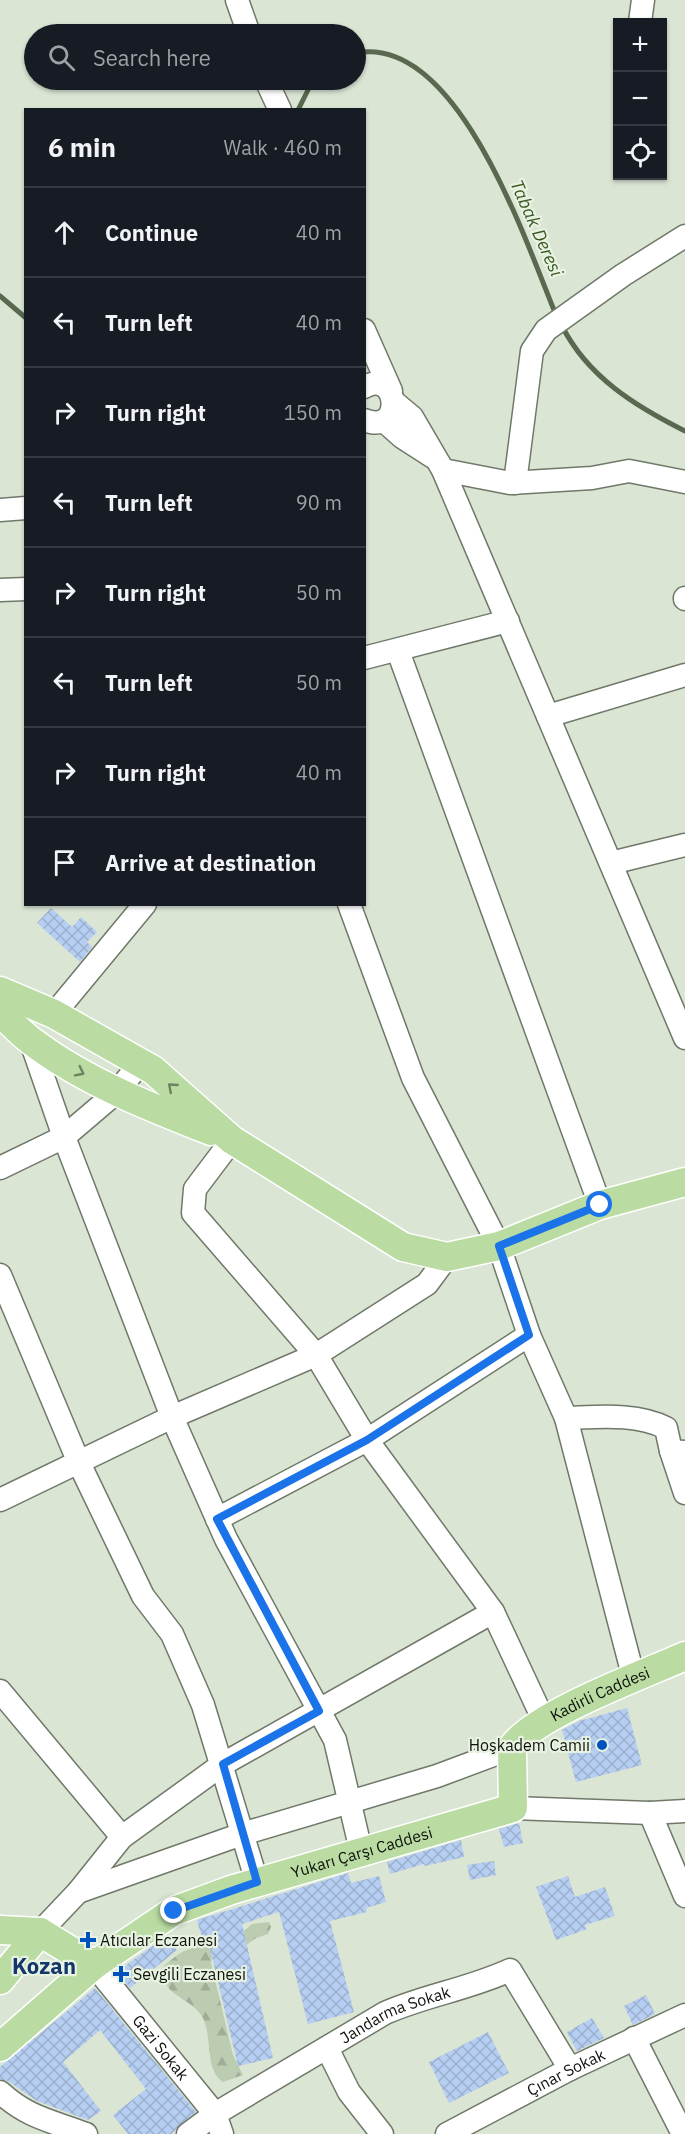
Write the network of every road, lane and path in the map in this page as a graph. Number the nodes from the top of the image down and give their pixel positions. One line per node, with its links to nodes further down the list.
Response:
1 (237, 0): 4 (street)
2 (643, 0): 3 (street)
3 (641, 18)
4 (245, 24)
5 (271, 90): 6 (street)
6 (279, 108)
7 (685, 236): 13 (street)
8 (366, 342): 10 (street)
9 (366, 386): 10 (street)
10 (378, 414): 11 (street)
11 (440, 465): 13 (street); 18 (street)
12 (685, 482): 13 (street)
13 (515, 483)
14 (24, 508): 15 (street)
15 (0, 510)
16 (24, 589): 17 (street)
17 (0, 590)
18 (508, 621): 19 (street); 22 (street)
19 (398, 651): 20 (street); 38 (street)
20 (366, 658)
21 (685, 675): 22 (street)
22 (548, 716): 24 (street)
23 (685, 845): 24 (street)
24 (611, 863): 30 (street)
25 (143, 906): 29 (street)
26 (350, 906): 39 (street)
27 (0, 991): 29 (main road)
28 (0, 1012): 31 (main road)
29 (54, 1014): 32 (main road)
30 (685, 1038)
31 (31, 1042): 33 (main road, one-way to 33); 34 (street)
32 (140, 1063): 33 (street); 35 (main road, one-way to 32)
33 (118, 1091): 34 (street); 35 (main road)
34 (64, 1137): 36 (street); 44 (street)
35 (232, 1140): 40 (main road); 43 (street)
36 (0, 1168)
37 (685, 1182): 38 (main road)
38 (600, 1205): 39 (main road)
39 (499, 1246): 40 (main road); 42 (street)
40 (447, 1257): 43 (street)
41 (0, 1275): 48 (street)
42 (529, 1335): 45 (street); 46 (street)
43 (316, 1355): 44 (street); 46 (street)
44 (172, 1417): 48 (street); 51 (street)
45 (566, 1418): 47 (street); 54 (street)
46 (367, 1440): 51 (street); 52 (street)
47 (678, 1451): 49 (street)
48 (79, 1463): 50 (street); 59 (street)
49 (685, 1493)
50 (0, 1500)
51 (217, 1519): 56 (street)
52 (493, 1612): 56 (street); 57 (street)
53 (685, 1656): 54 (main road, Kadirli Caddesi)
54 (634, 1679): 57 (main road, Kadirli Caddesi)
55 (0, 1691): 65 (street)
56 (319, 1711): 59 (street); 60 (street)
57 (544, 1721): 58 (main road, Kadirli Caddesi)
58 (512, 1748): 60 (street); 61 (main road)
59 (223, 1764): 64 (street); 65 (street)
60 (350, 1801): 64 (street); 66 (street)
61 (513, 1808): 63 (street, Yukarı Çarşı Caddesi); 66 (main road, Yukarı Çarşı Caddesi)
62 (685, 1811): 63 (street, Yukarı Çarşı Caddesi)
63 (650, 1813): 69 (street)
64 (242, 1834): 67 (street); 68 (street)
65 (122, 1837): 68 (street)
66 (361, 1851): 67 (main road, Yukarı Çarşı Caddesi)
67 (257, 1882): 72 (main road, Yukarı Çarşı Caddesi)
68 (78, 1892): 71 (street)
69 (685, 1896)
70 (0, 1930): 71 (main road)
71 (40, 1932): 72 (main road); 73 (main road)
72 (94, 1965): 76 (main road, Yukarı Çarşı Caddesi); 80 (street, Gazi Sokak)
73 (0, 1980)
74 (685, 2015): 75 (street, Çınar Sokak)
75 (634, 2038): 78 (street, Çınar Sokak); 85 (street)
76 (0, 2047)
77 (327, 2048): 78 (street, Jandarma Sokak); 80 (street, Jandarma Sokak); 83 (street)
78 (570, 2069): 84 (street, Çınar Sokak)
79 (0, 2092): 81 (street)
80 (218, 2124): 82 (street, Jandarma Sokak)
81 (86, 2134)
82 (188, 2134)
83 (382, 2134)
84 (447, 2134)
85 (683, 2134)

